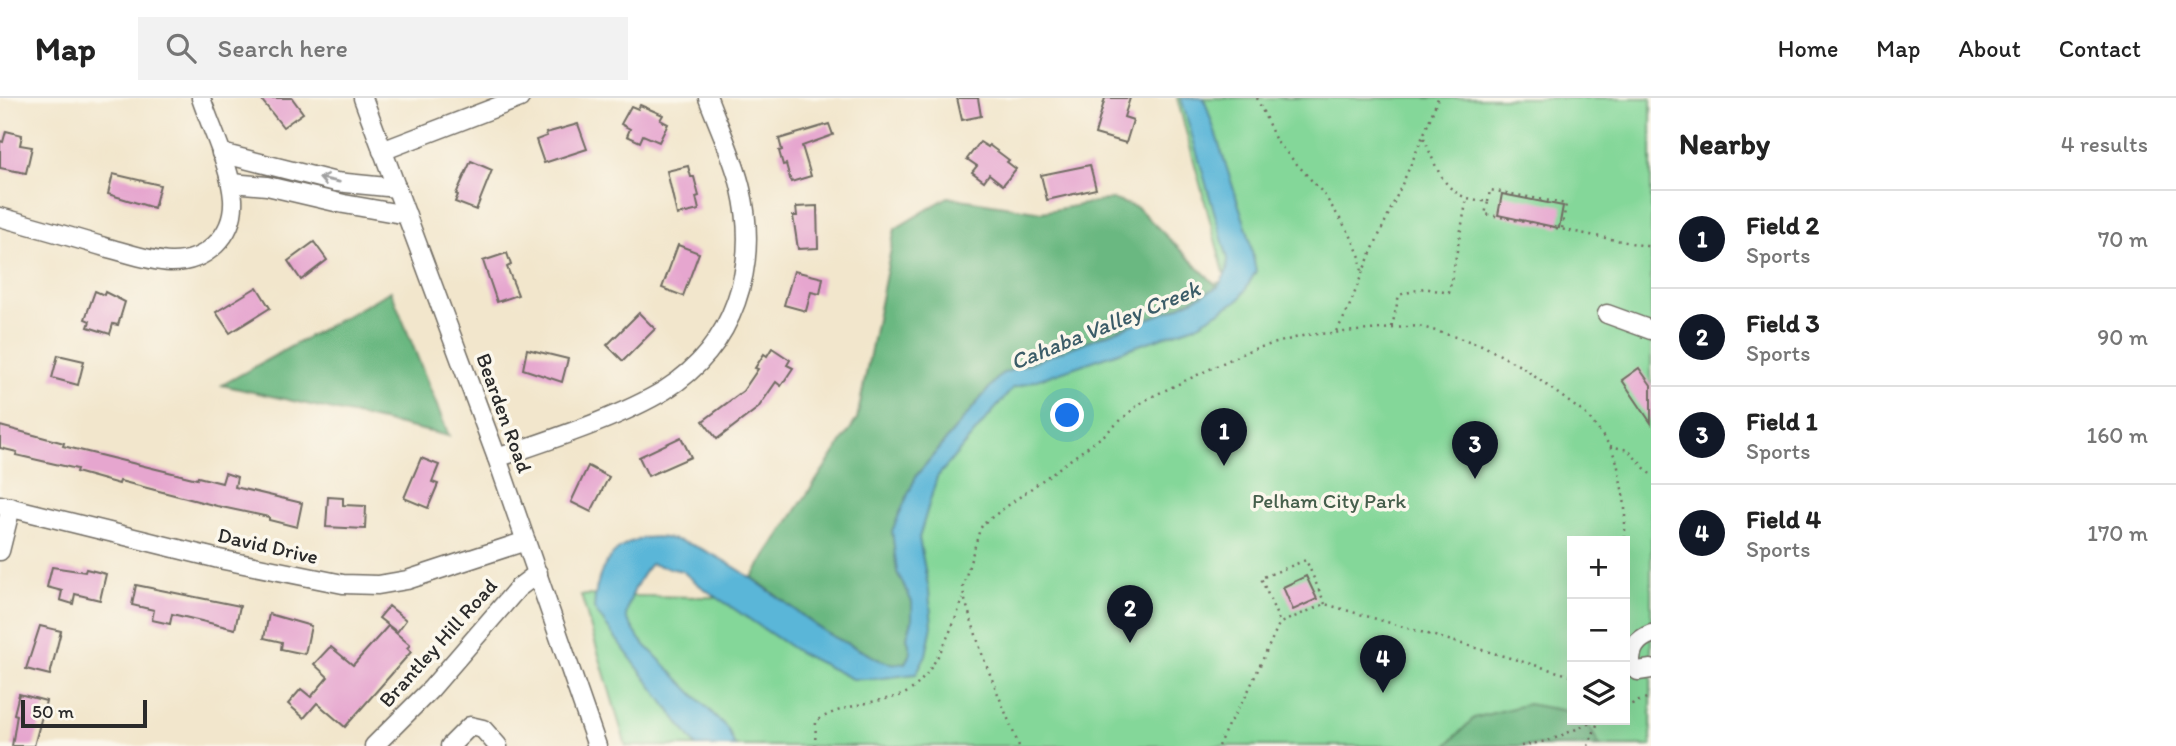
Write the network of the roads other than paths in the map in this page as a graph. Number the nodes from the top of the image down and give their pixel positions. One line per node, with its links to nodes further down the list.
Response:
1 (201, 98): 6 (street)
2 (363, 98): 5 (street, Bearden Road)
3 (520, 98): 5 (street)
4 (708, 98): 13 (street)
5 (382, 151): 8 (street, Bearden Road)
6 (220, 153): 7 (street); 8 (street, one-way to 6)
7 (231, 183): 9 (street); 10 (street)
8 (397, 188): 9 (street, Bearden Road)
9 (407, 215): 13 (street, Bearden Road)
10 (0, 217)
11 (1607, 314): 12 (street)
12 (1651, 330)
13 (497, 458): 15 (street, Bearden Road)
14 (5, 506): 15 (street, David Drive); 16 (street)
15 (526, 541): 17 (street, Bearden Road)
16 (0, 551)
17 (538, 573): 20 (street, Brantley Hill Road); 23 (street, Bearden Road)
18 (1651, 634): 19 (street)
19 (1651, 669)
20 (374, 746)
21 (450, 746): 22 (street)
22 (498, 746)
23 (597, 746)

